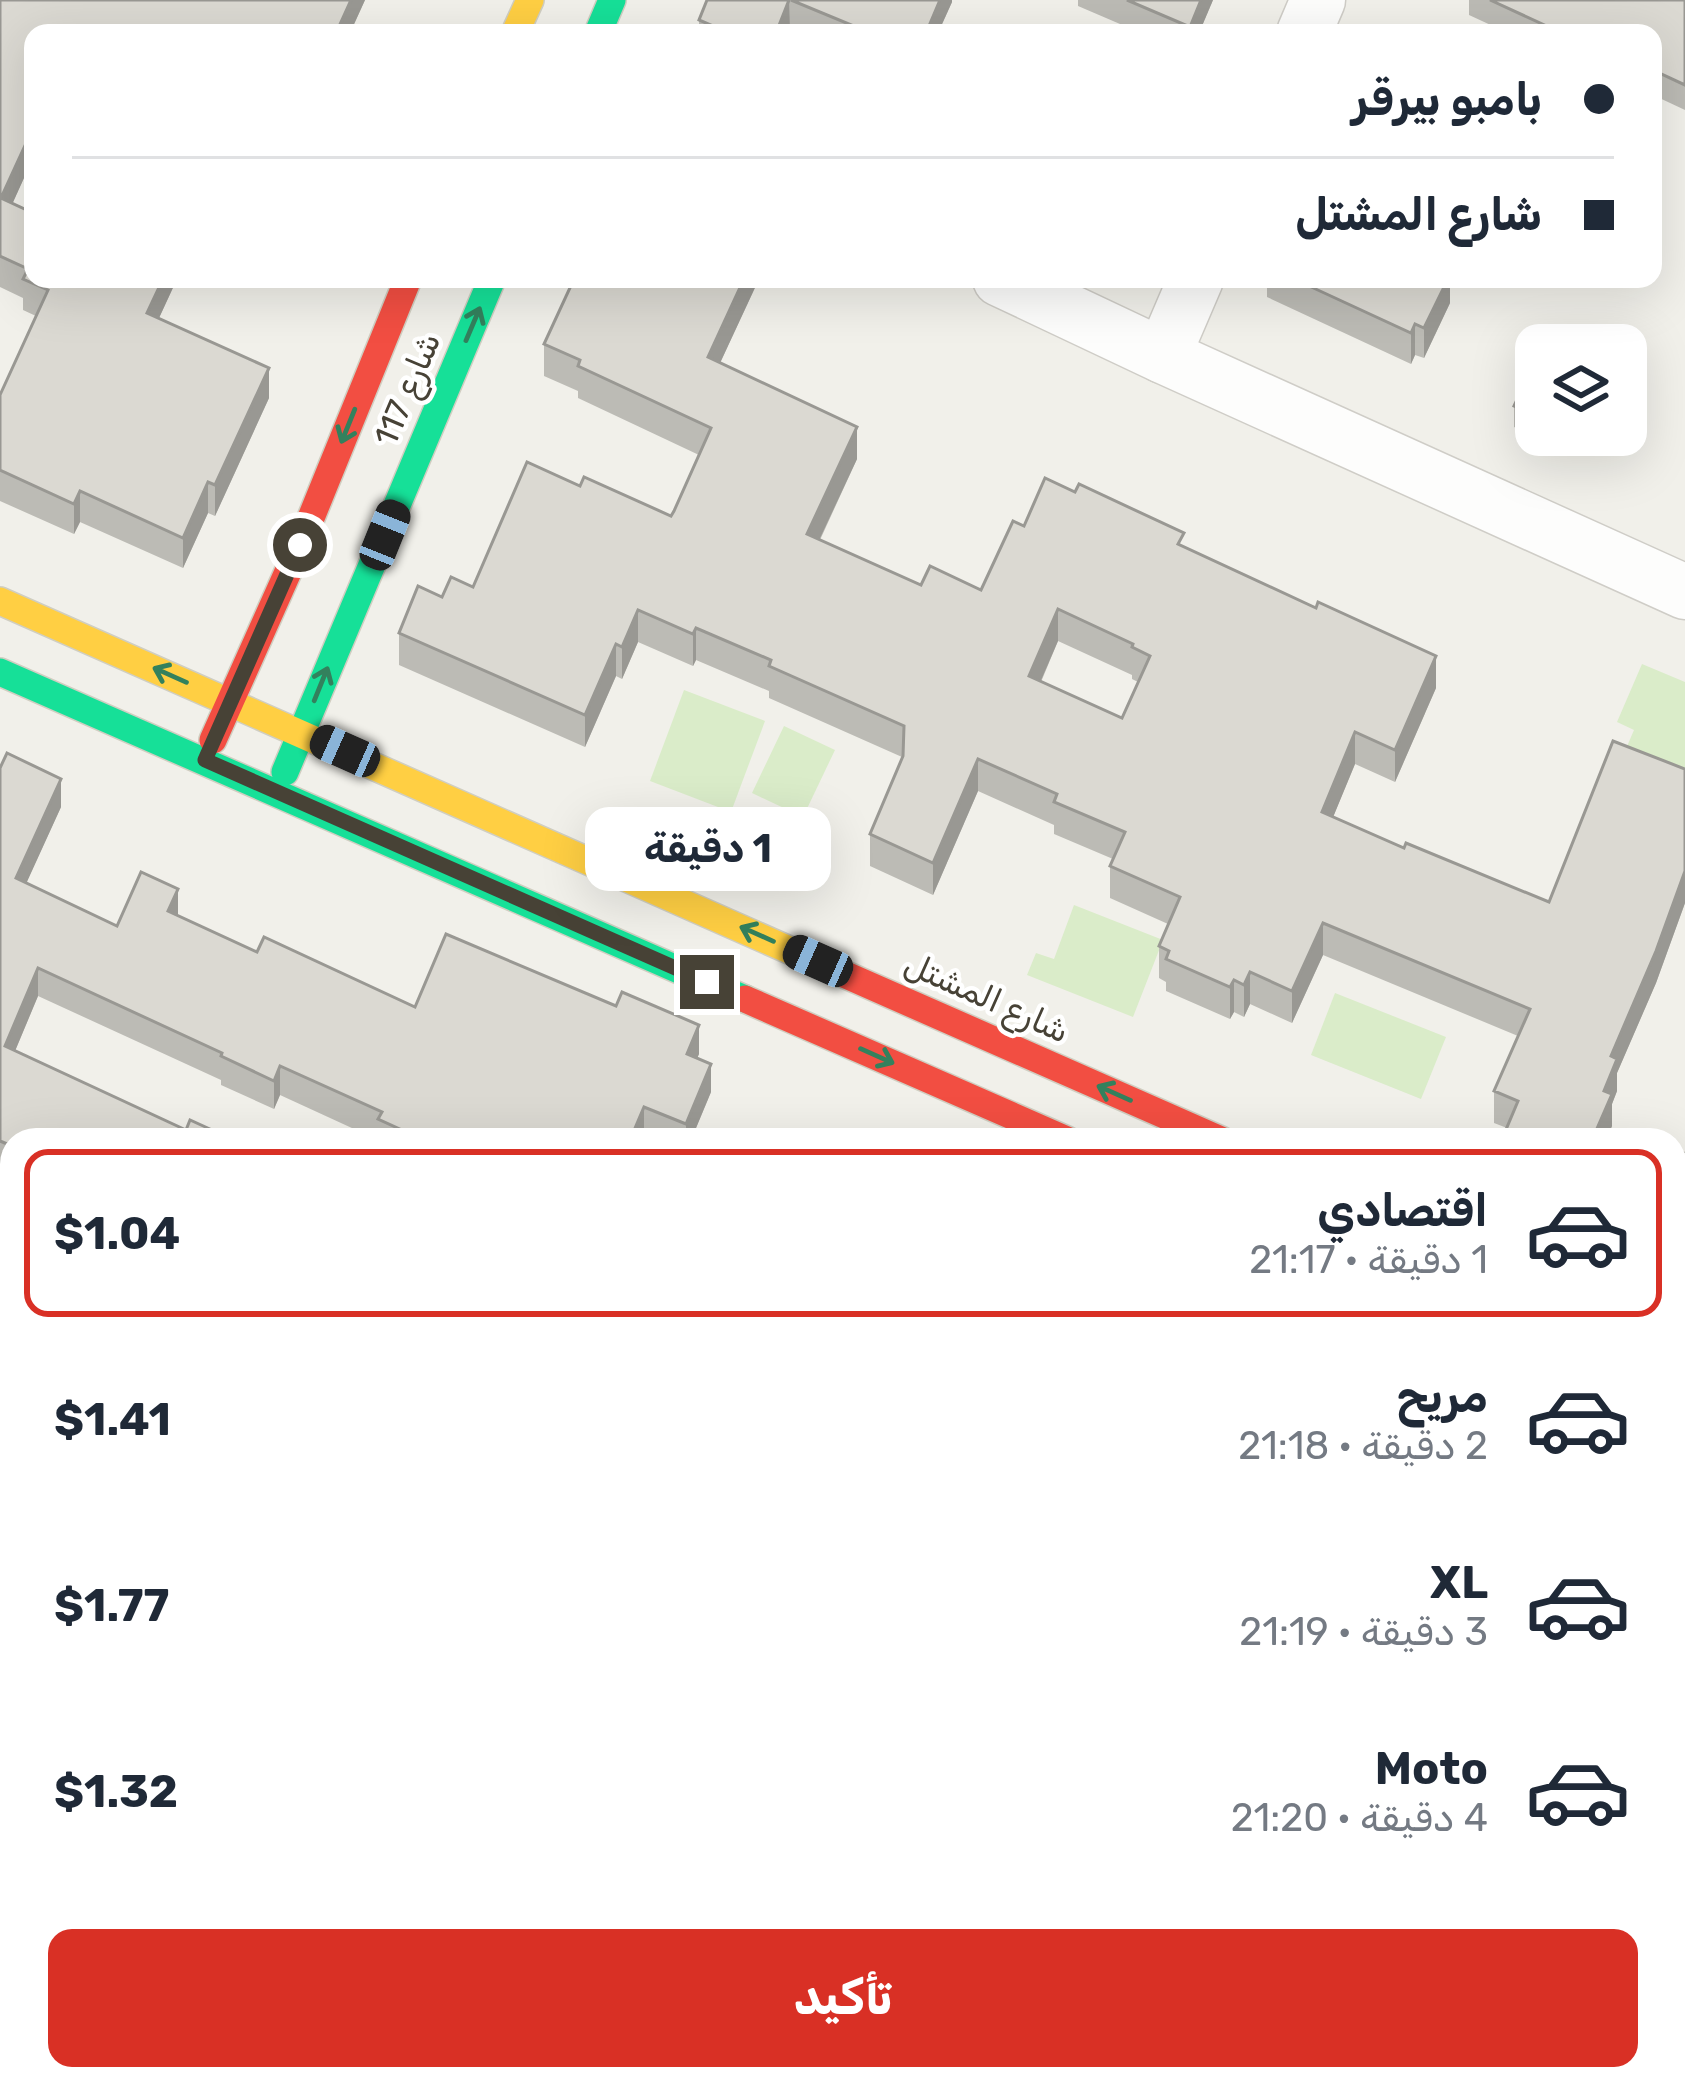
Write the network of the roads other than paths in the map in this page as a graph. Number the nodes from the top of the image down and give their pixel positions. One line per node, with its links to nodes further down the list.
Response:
1 (405, 288): 9 (main road, شارع 117, one-way to 9)
2 (488, 288): 10 (main road, شارع 117, one-way to 2)
3 (1019, 288): 5 (street)
4 (1192, 288): 5 (street)
5 (1163, 356): 6 (street)
6 (1685, 592)
7 (0, 601): 9 (main road, شارع المشتل, one-way to 7)
8 (0, 672): 11 (main road)
9 (230, 701): 10 (main road, شارع المشتل); 11 (main road, شارع 117)
10 (302, 732): 12 (main road, شارع 117); 14 (main road, شارع المشتل, one-way to 10)
11 (205, 760): 12 (main road)
12 (277, 792): 13 (main road, one-way to 13)
13 (1040, 1128)
14 (1194, 1128)

